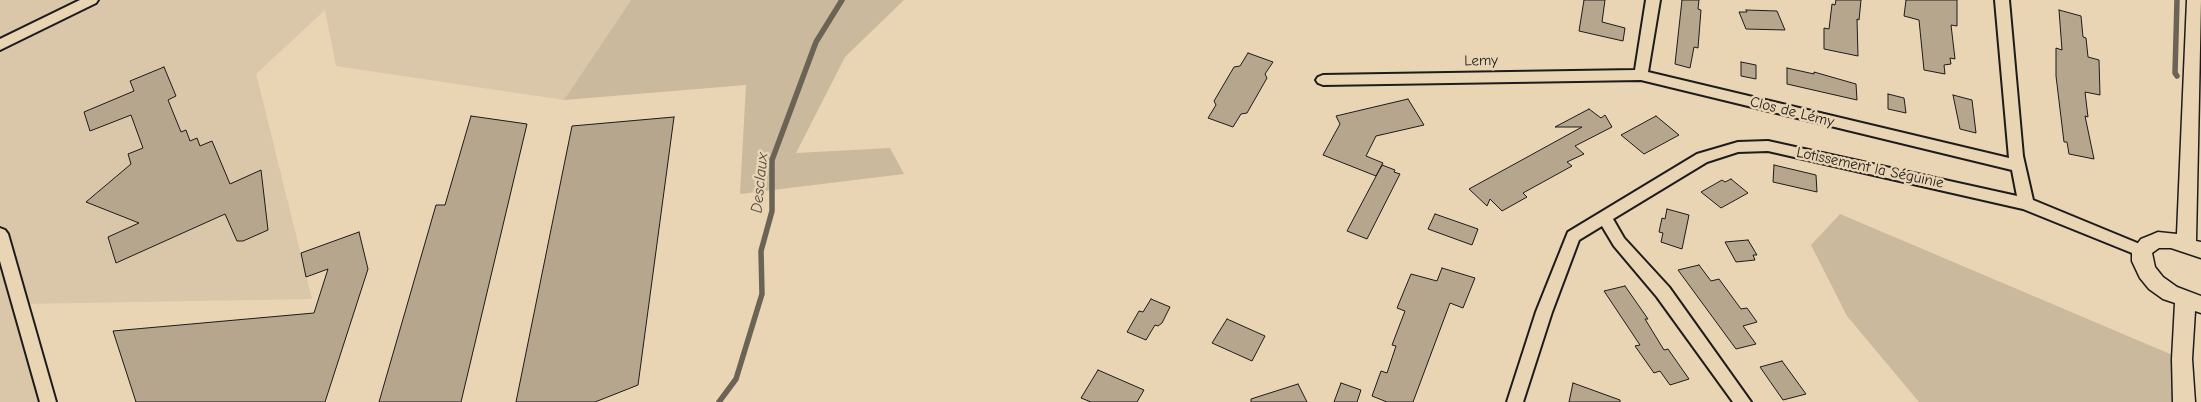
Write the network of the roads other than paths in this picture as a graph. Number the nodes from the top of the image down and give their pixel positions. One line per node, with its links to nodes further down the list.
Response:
1 (92, 0): 5 (street)
2 (1653, 0): 6 (street)
3 (2002, 0): 8 (street)
4 (2195, 0): 12 (street)
5 (0, 45)
6 (1641, 75): 7 (street, Lemy); 8 (street, Clos de Lémy)
7 (1322, 80)
8 (2018, 166): 9 (street)
9 (2026, 204): 10 (street, Lotissement la Séguinie); 13 (street, Lotissement la Séguinie)
10 (1605, 218): 16 (street, Lotissement la Séguinie); 17 (street)
11 (0, 234): 15 (street)
12 (2194, 247): 13 (street)
13 (2142, 251): 14 (street)
14 (2193, 303): 18 (street)
15 (48, 402)
16 (1515, 402)
17 (1743, 402)
18 (2184, 402)

